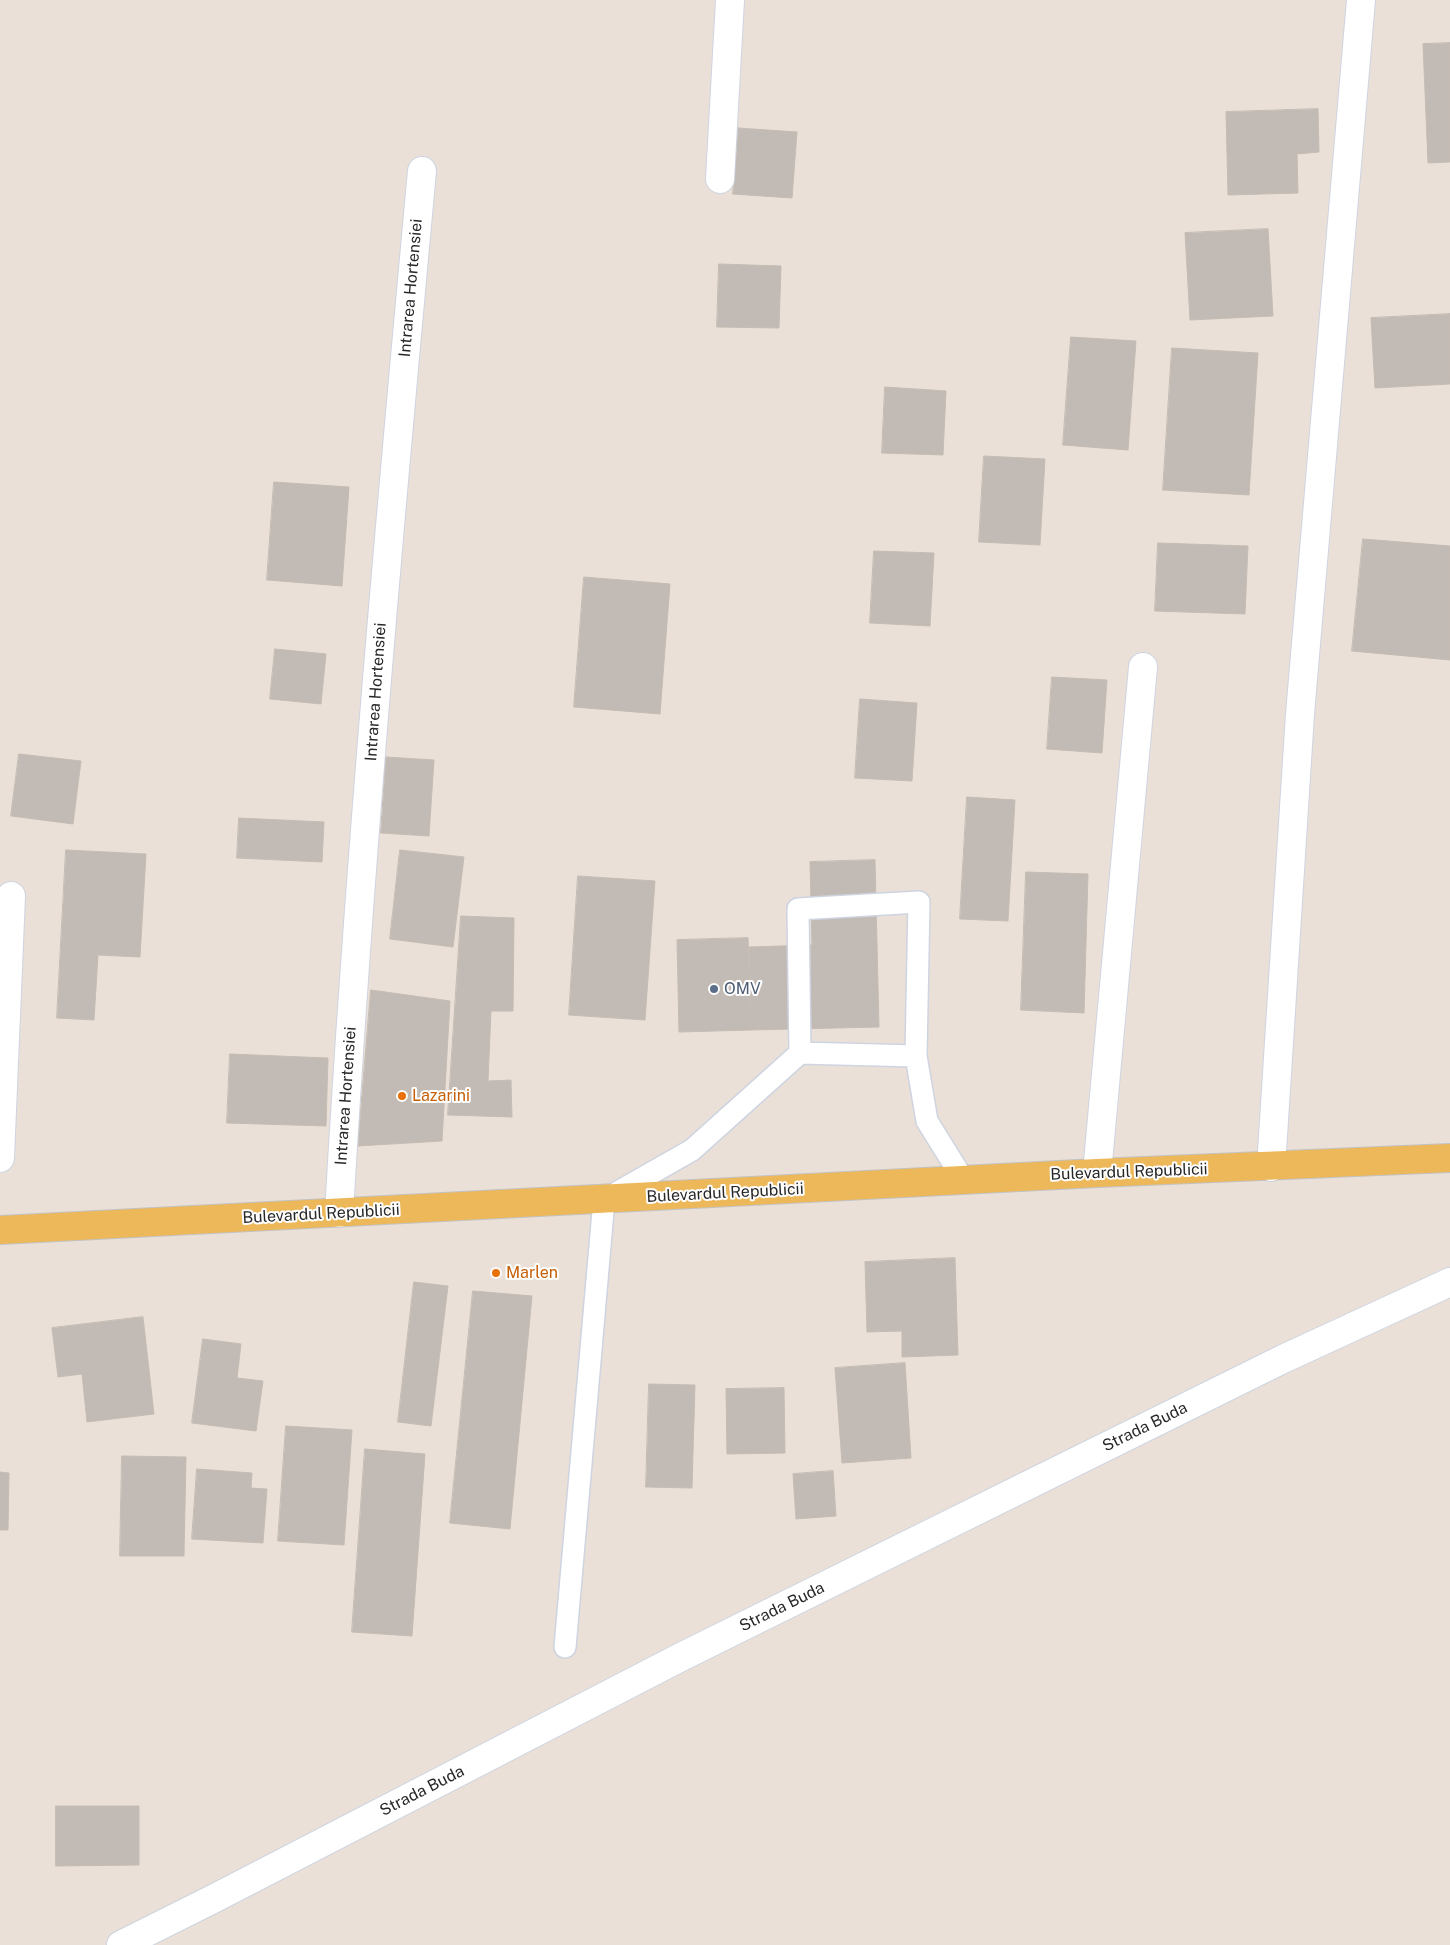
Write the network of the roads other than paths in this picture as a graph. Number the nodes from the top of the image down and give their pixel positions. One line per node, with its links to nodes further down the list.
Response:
1 (730, 0): 4 (street)
2 (1361, 0): 11 (street)
3 (422, 171): 15 (street, Intrarea Hortensiei)
4 (720, 179)
5 (1143, 667): 12 (street)
6 (11, 896): 9 (street)
7 (800, 1053): 8 (lane); 8 (lane); 14 (lane)
8 (916, 1056): 13 (lane)
9 (0, 1158)
10 (1450, 1158): 11 (main road, Bulevardul Republicii)
11 (1270, 1167): 12 (main road, Bulevardul Republicii)
12 (1097, 1173): 13 (main road, Bulevardul Republicii)
13 (963, 1179): 14 (main road, Bulevardul Republicii)
14 (604, 1200): 15 (main road, Bulevardul Republicii); 18 (lane)
15 (339, 1213): 16 (main road, Bulevardul Republicii)
16 (0, 1230)
17 (1450, 1282): 19 (street, Strada Buda)
18 (565, 1647)
19 (121, 1945)

